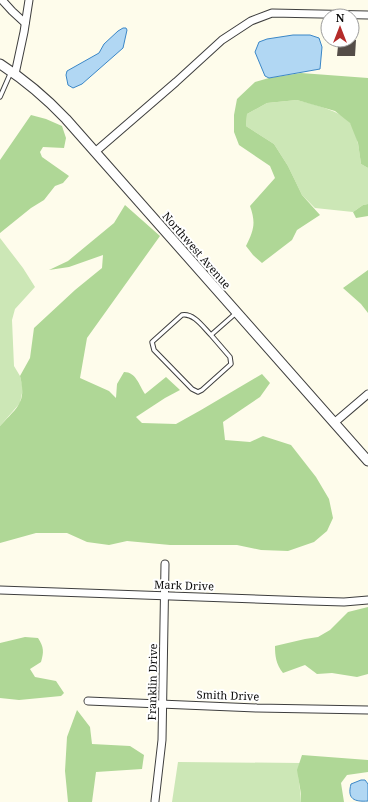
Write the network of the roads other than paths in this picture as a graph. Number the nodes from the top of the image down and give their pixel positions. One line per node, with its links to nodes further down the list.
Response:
1 (2, 0): 4 (street)
2 (29, 0): 4 (street)
3 (368, 15): 9 (street)
4 (25, 23): 6 (street)
5 (0, 64): 6 (street, Northwest Avenue)
6 (13, 73): 7 (lane); 9 (street, Northwest Avenue)
7 (2, 88): 8 (lane)
8 (0, 97)
9 (95, 152): 10 (street, Northwest Avenue)
10 (236, 312): 11 (lane); 13 (street, Northwest Avenue)
11 (211, 336): 11 (lane)
12 (368, 394): 13 (street)
13 (334, 423): 14 (street, Northwest Avenue)
14 (368, 461)
15 (165, 564): 17 (street, Franklin Drive)
16 (0, 590): 17 (street, Mark Drive)
17 (165, 596): 18 (street, Mark Drive); 20 (street, Franklin Drive)
18 (368, 600)
19 (88, 701): 20 (street, Smith Drive)
20 (163, 703): 21 (street, Smith Drive); 22 (street, Franklin Drive)
21 (368, 710)
22 (155, 801)

